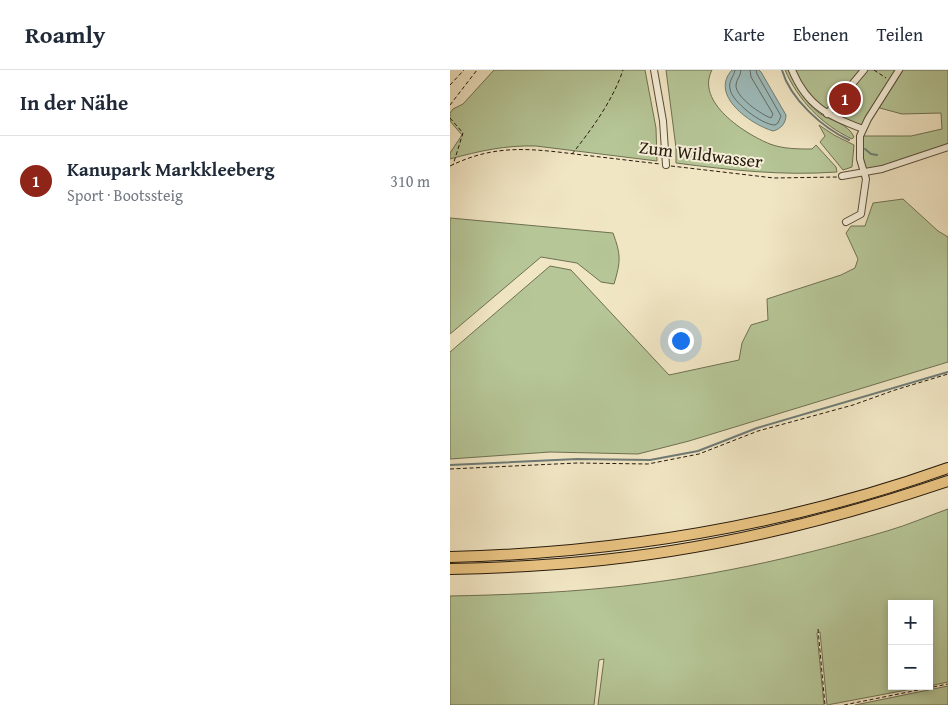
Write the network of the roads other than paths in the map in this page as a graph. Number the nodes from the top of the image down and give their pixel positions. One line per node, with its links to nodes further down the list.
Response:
1 (654, 70): 8 (street)
2 (792, 70): 5 (street)
3 (864, 70): 5 (street)
4 (898, 70): 6 (street)
5 (827, 114): 6 (street)
6 (863, 129): 9 (street)
7 (948, 147): 9 (street)
8 (666, 165)
9 (864, 172): 10 (street); 11 (street)
10 (842, 176)
11 (846, 222)
12 (948, 468): 14 (highway)
13 (948, 481): 15 (highway)
14 (450, 557)
15 (450, 569)

